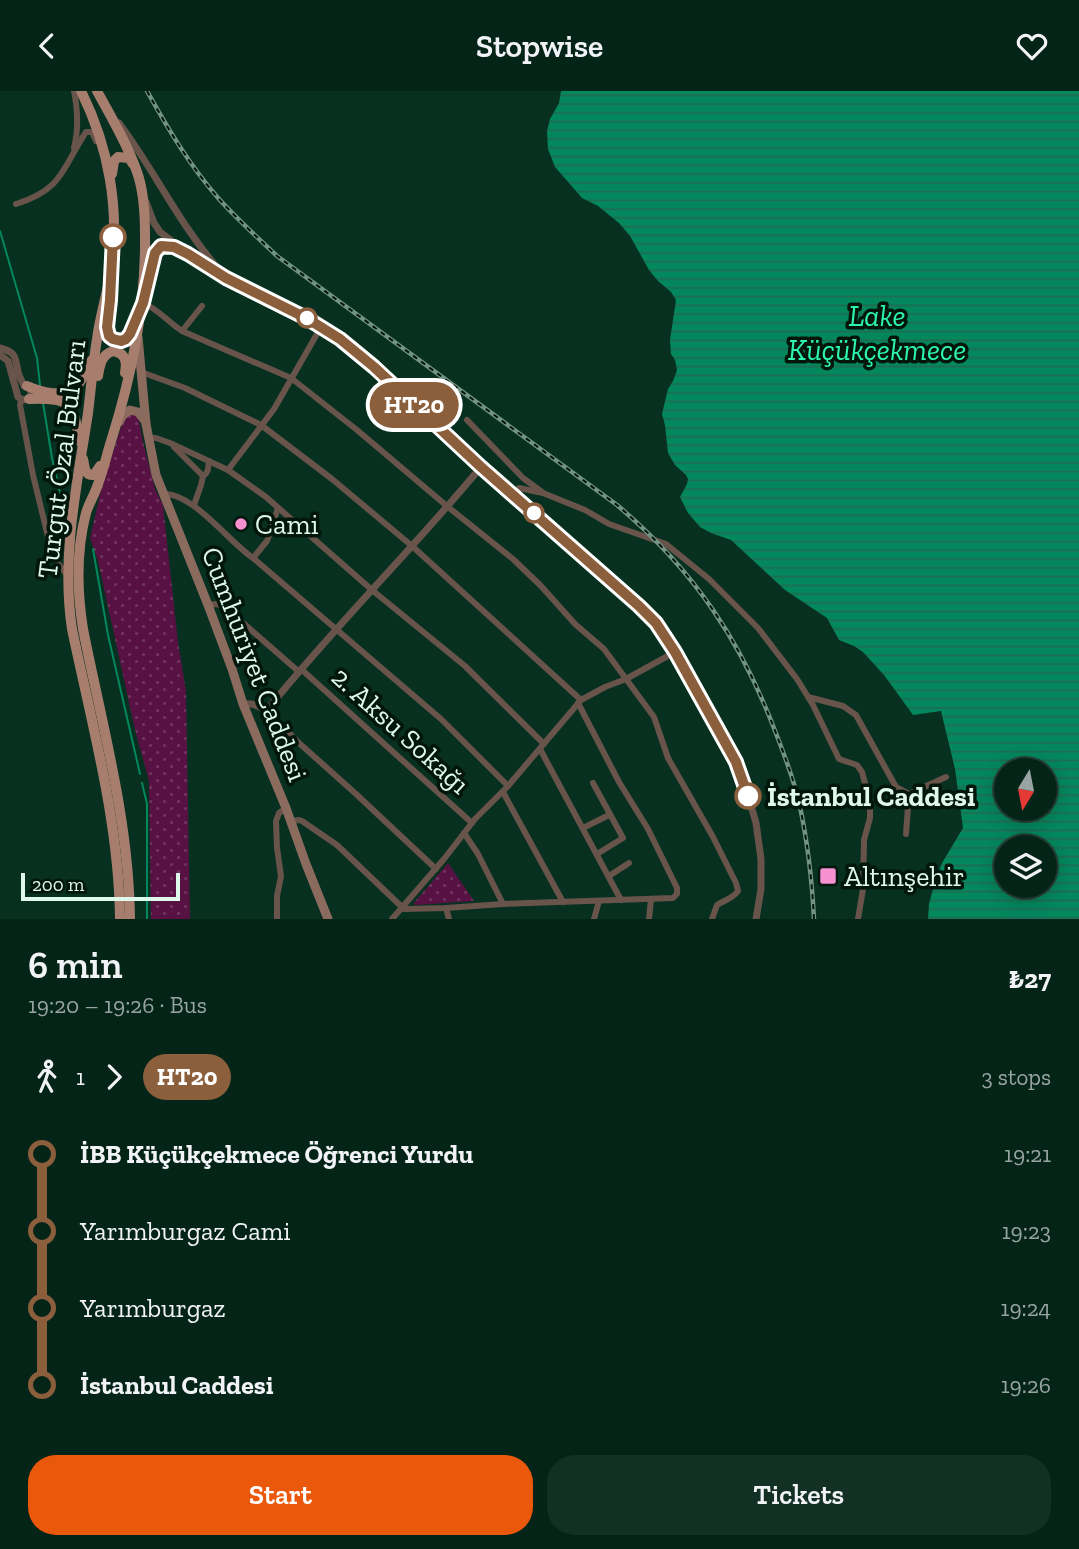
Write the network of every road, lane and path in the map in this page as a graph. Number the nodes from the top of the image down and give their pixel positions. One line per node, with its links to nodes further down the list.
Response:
1 (74, 91): 5 (street)
2 (81, 91): 6 (main road, Turgut Özal Bulvarı)
3 (97, 91): 4 (main road)
4 (104, 104): 7 (main road, Turgut Özal Bulvarı); 13 (street)
5 (71, 159): 6 (street); 10 (street)
6 (106, 162): 8 (main road, Turgut Özal Bulvarı)
7 (138, 174): 8 (main road); 9 (main road, Turgut Özal Bulvarı)
8 (112, 188): 12 (main road, Turgut Özal Bulvarı)
9 (142, 192): 11 (street); 14 (main road, Turgut Özal Bulvarı)
10 (16, 204)
11 (188, 254): 13 (street); 14 (street)
12 (111, 272): 14 (main road); 20 (main road, Turgut Özal Bulvarı)
13 (226, 278): 16 (street)
14 (143, 303): 17 (street); 18 (main road, Turgut Özal Bulvarı)
15 (202, 306): 17 (street)
16 (321, 327): 23 (street); 36 (street)
17 (182, 331): 23 (street)
18 (138, 336): 22 (main road, Cumhuriyet Caddesi); 26 (main road, Turgut Özal Bulvarı)
19 (0, 348): 24 (street)
20 (95, 353): 24 (main road); 30 (main road, Turgut Özal Bulvarı)
21 (0, 355): 24 (street)
22 (141, 372): 28 (main road, Cumhuriyet Caddesi); 29 (street)
23 (291, 378): 29 (street); 43 (street)
24 (23, 387): 25 (street); 25 (street)
25 (25, 399): 34 (main road); 47 (street)
26 (120, 411): 30 (main road); 31 (main road, Turgut Özal Bulvarı)
27 (467, 420): 39 (street)
28 (146, 423): 31 (main road); 32 (main road, Cumhuriyet Caddesi)
29 (261, 425): 37 (street); 45 (street)
30 (84, 432): 34 (main road, Turgut Özal Bulvarı)
31 (113, 433): 34 (main road); 82 (main road, Turgut Özal Bulvarı)
32 (148, 438): 33 (street); 40 (main road, Cumhuriyet Caddesi)
33 (170, 443): 35 (street); 38 (street)
34 (81, 451): 47 (main road, Turgut Özal Bulvarı)
35 (209, 461): 37 (street); 38 (street)
36 (481, 467): 41 (street); 43 (street)
37 (228, 470): 44 (street)
38 (203, 476): 42 (street)
39 (543, 493): 41 (street); 54 (street)
40 (164, 494): 42 (street); 49 (main road, Cumhuriyet Caddesi)
41 (513, 494): 51 (street)
42 (194, 505): 46 (street)
43 (448, 507): 45 (street); 53 (street)
44 (278, 508): 46 (street); 48 (street)
45 (412, 546): 48 (street); 55 (street)
46 (254, 558): 50 (street)
47 (67, 575): 81 (main road, Turgut Özal Bulvarı)
48 (372, 590): 50 (street); 58 (street)
49 (208, 605): 52 (street, 2. Aksu Sokağı); 56 (main road, Cumhuriyet Caddesi)
50 (337, 630): 52 (street); 61 (street)
51 (675, 652): 53 (street); 90 (street)
52 (300, 670): 57 (street); 66 (street, 2. Aksu Sokağı)
53 (626, 679): 55 (street); 89 (street)
54 (808, 698): 62 (street); 91 (street)
55 (580, 701): 58 (street); 74 (street)
56 (243, 704): 57 (street); 63 (main road, Cumhuriyet Caddesi)
57 (267, 710): 72 (street)
58 (542, 747): 61 (street); 67 (street)
59 (946, 777): 62 (street)
60 (593, 783): 64 (street)
61 (506, 789): 66 (street); 77 (street)
62 (909, 794): 69 (street)
63 (286, 808): 65 (main road, Cumhuriyet Caddesi); 83 (street)
64 (609, 815): 67 (street); 70 (street)
65 (291, 821): 79 (street); 84 (main road, Cumhuriyet Caddesi)
66 (472, 823): 68 (street)
67 (583, 828): 70 (street)
68 (464, 833): 72 (street); 78 (street)
69 (906, 834)
70 (597, 854): 73 (street)
71 (629, 863): 73 (street)
72 (436, 869): 79 (street)
73 (609, 876): 75 (street)
74 (651, 899): 75 (street); 88 (street)
75 (621, 900): 76 (street)
76 (599, 901): 77 (street); 87 (street)
77 (562, 902): 78 (street)
78 (503, 904): 80 (street)
79 (402, 908): 80 (street); 85 (street)
80 (446, 908): 86 (street)
81 (120, 919)
82 (130, 919)
83 (277, 919)
84 (328, 919)
85 (392, 919)
86 (449, 919)
87 (594, 919)
88 (649, 919)
89 (712, 919)
90 (756, 919)
91 (858, 919)

